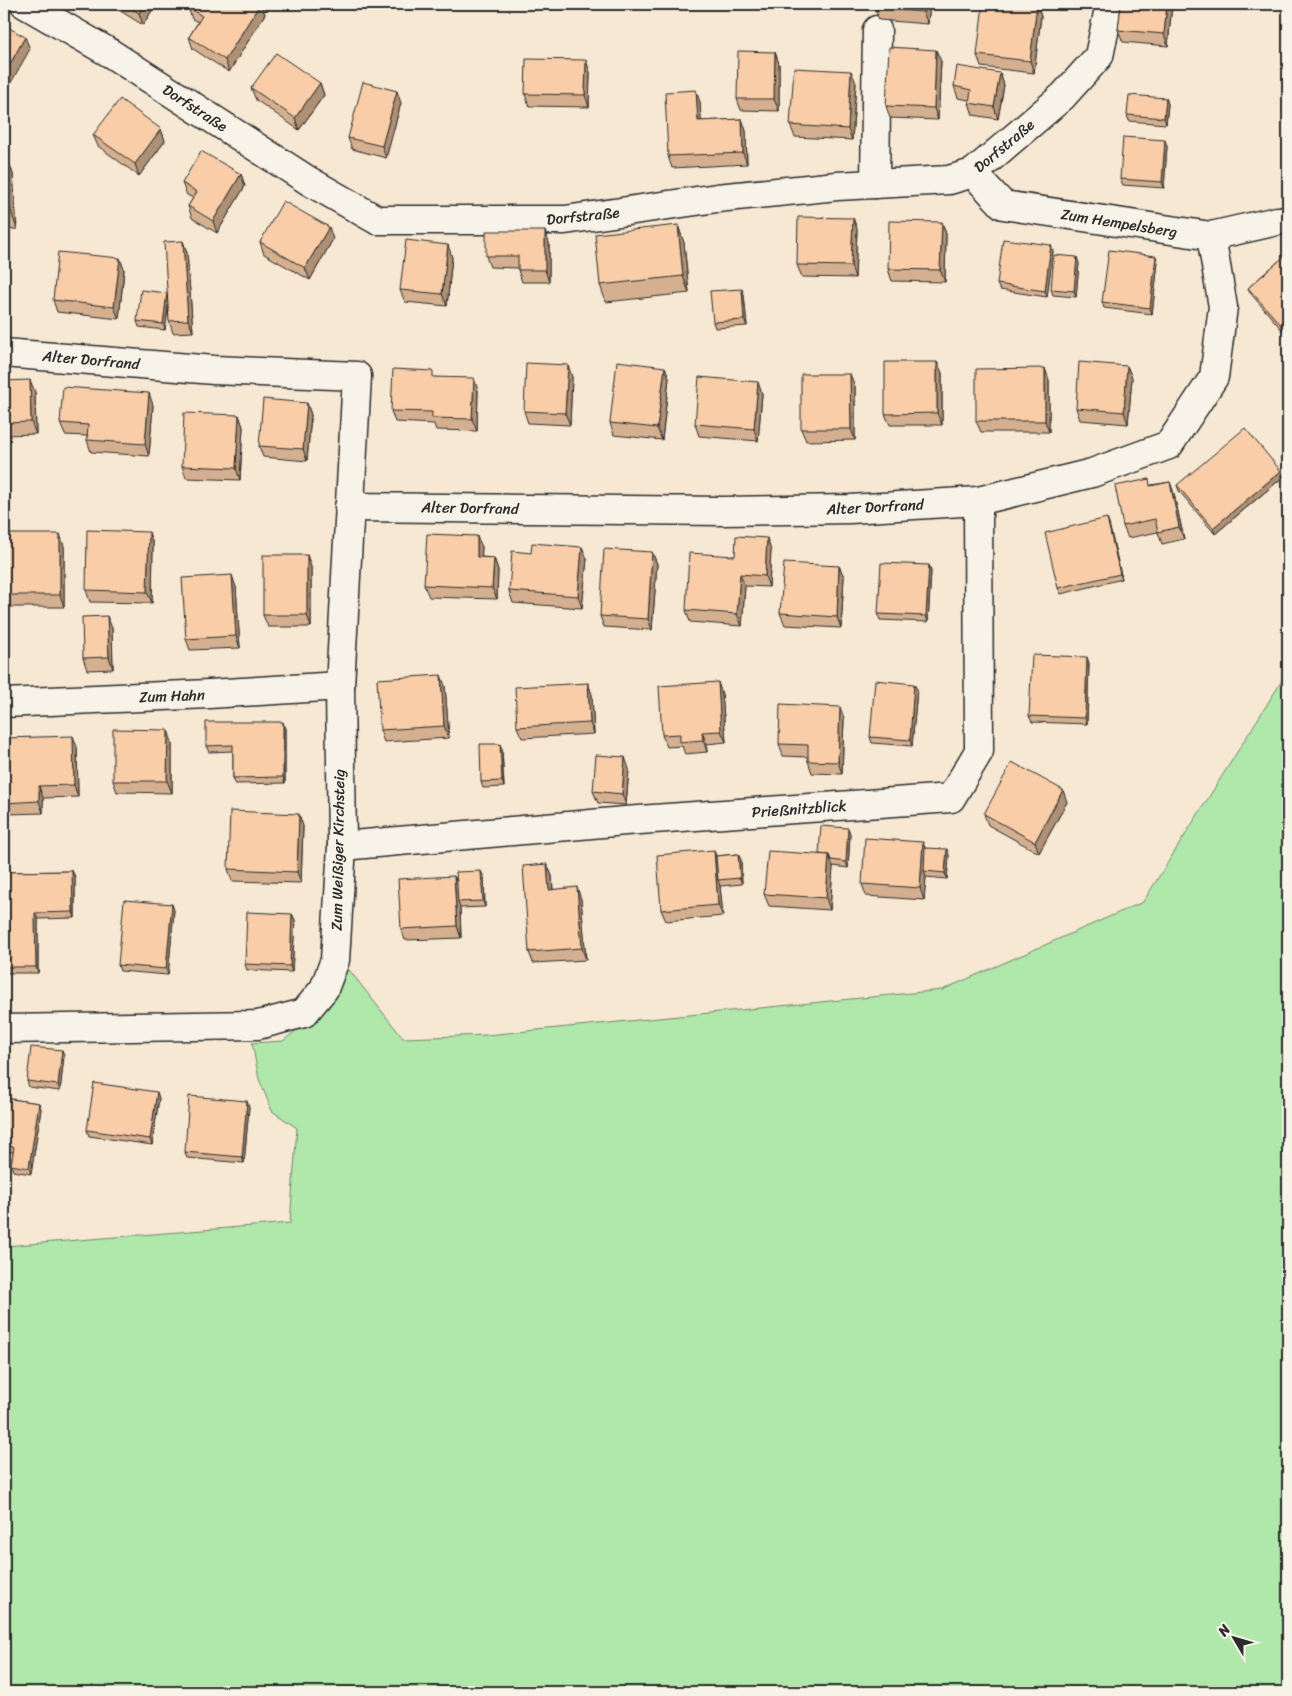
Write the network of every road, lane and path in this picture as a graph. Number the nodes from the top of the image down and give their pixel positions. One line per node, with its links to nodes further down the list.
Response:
1 (25, 4): 5 (street, Dorfstraße)
2 (1110, 4): 4 (street, Dorfstraße)
3 (877, 30): 5 (street)
4 (973, 173): 5 (street, Dorfstraße); 7 (street, Zum Hempelsberg)
5 (875, 184)
6 (1277, 221): 7 (street, Zum Hempelsberg)
7 (1210, 236): 10 (street, Alter Dorfrand)
8 (4, 353): 9 (street, Alter Dorfrand)
9 (357, 376): 11 (street, Zum Weißiger Kirchsteig)
10 (978, 501): 11 (street, Alter Dorfrand); 14 (street, Prießnitzblick)
11 (350, 506): 12 (street, Zum Weißiger Kirchsteig)
12 (340, 686): 13 (street, Zum Hahn); 14 (street, Zum Weißiger Kirchsteig)
13 (4, 703)
14 (342, 846): 15 (street, Zum Weißiger Kirchsteig)
15 (4, 1029)

